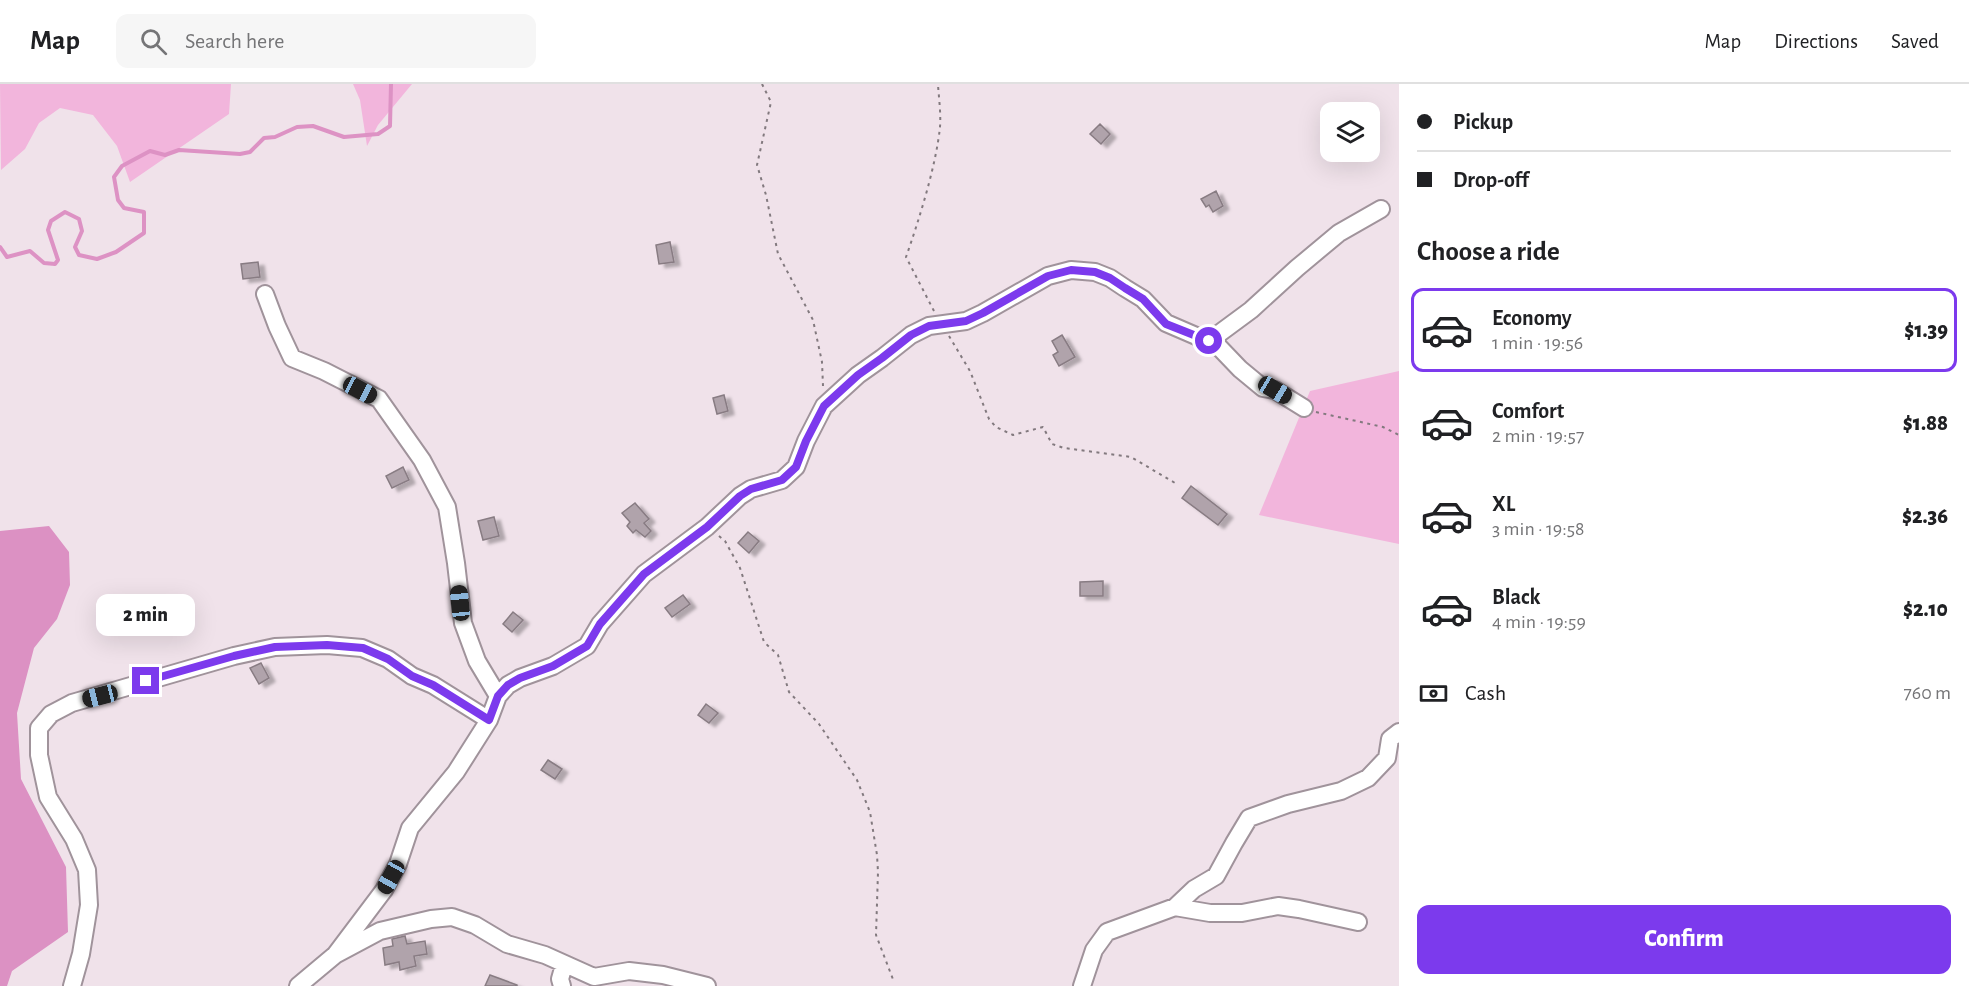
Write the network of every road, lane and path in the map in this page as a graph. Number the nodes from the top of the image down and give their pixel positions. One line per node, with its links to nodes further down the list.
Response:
1 (762, 84): 7 (path)
2 (938, 85): 5 (path)
3 (1381, 210): 6 (street)
4 (265, 294): 12 (street)
5 (942, 324): 6 (street); 7 (street); 10 (path)
6 (1209, 341): 8 (street)
7 (824, 406): 11 (street)
8 (1304, 408): 9 (path)
9 (1399, 435)
10 (1175, 483)
11 (707, 527): 12 (street); 19 (path)
12 (498, 696): 13 (street)
13 (489, 720): 17 (street); 20 (street)
14 (1399, 732): 15 (street)
15 (1175, 907): 16 (street); 24 (street)
16 (1358, 922)
17 (335, 955): 18 (street); 21 (street)
18 (564, 964): 22 (street); 23 (street)
19 (894, 982)
20 (72, 986)
21 (298, 986)
22 (562, 986)
23 (707, 986)
24 (1082, 986)

